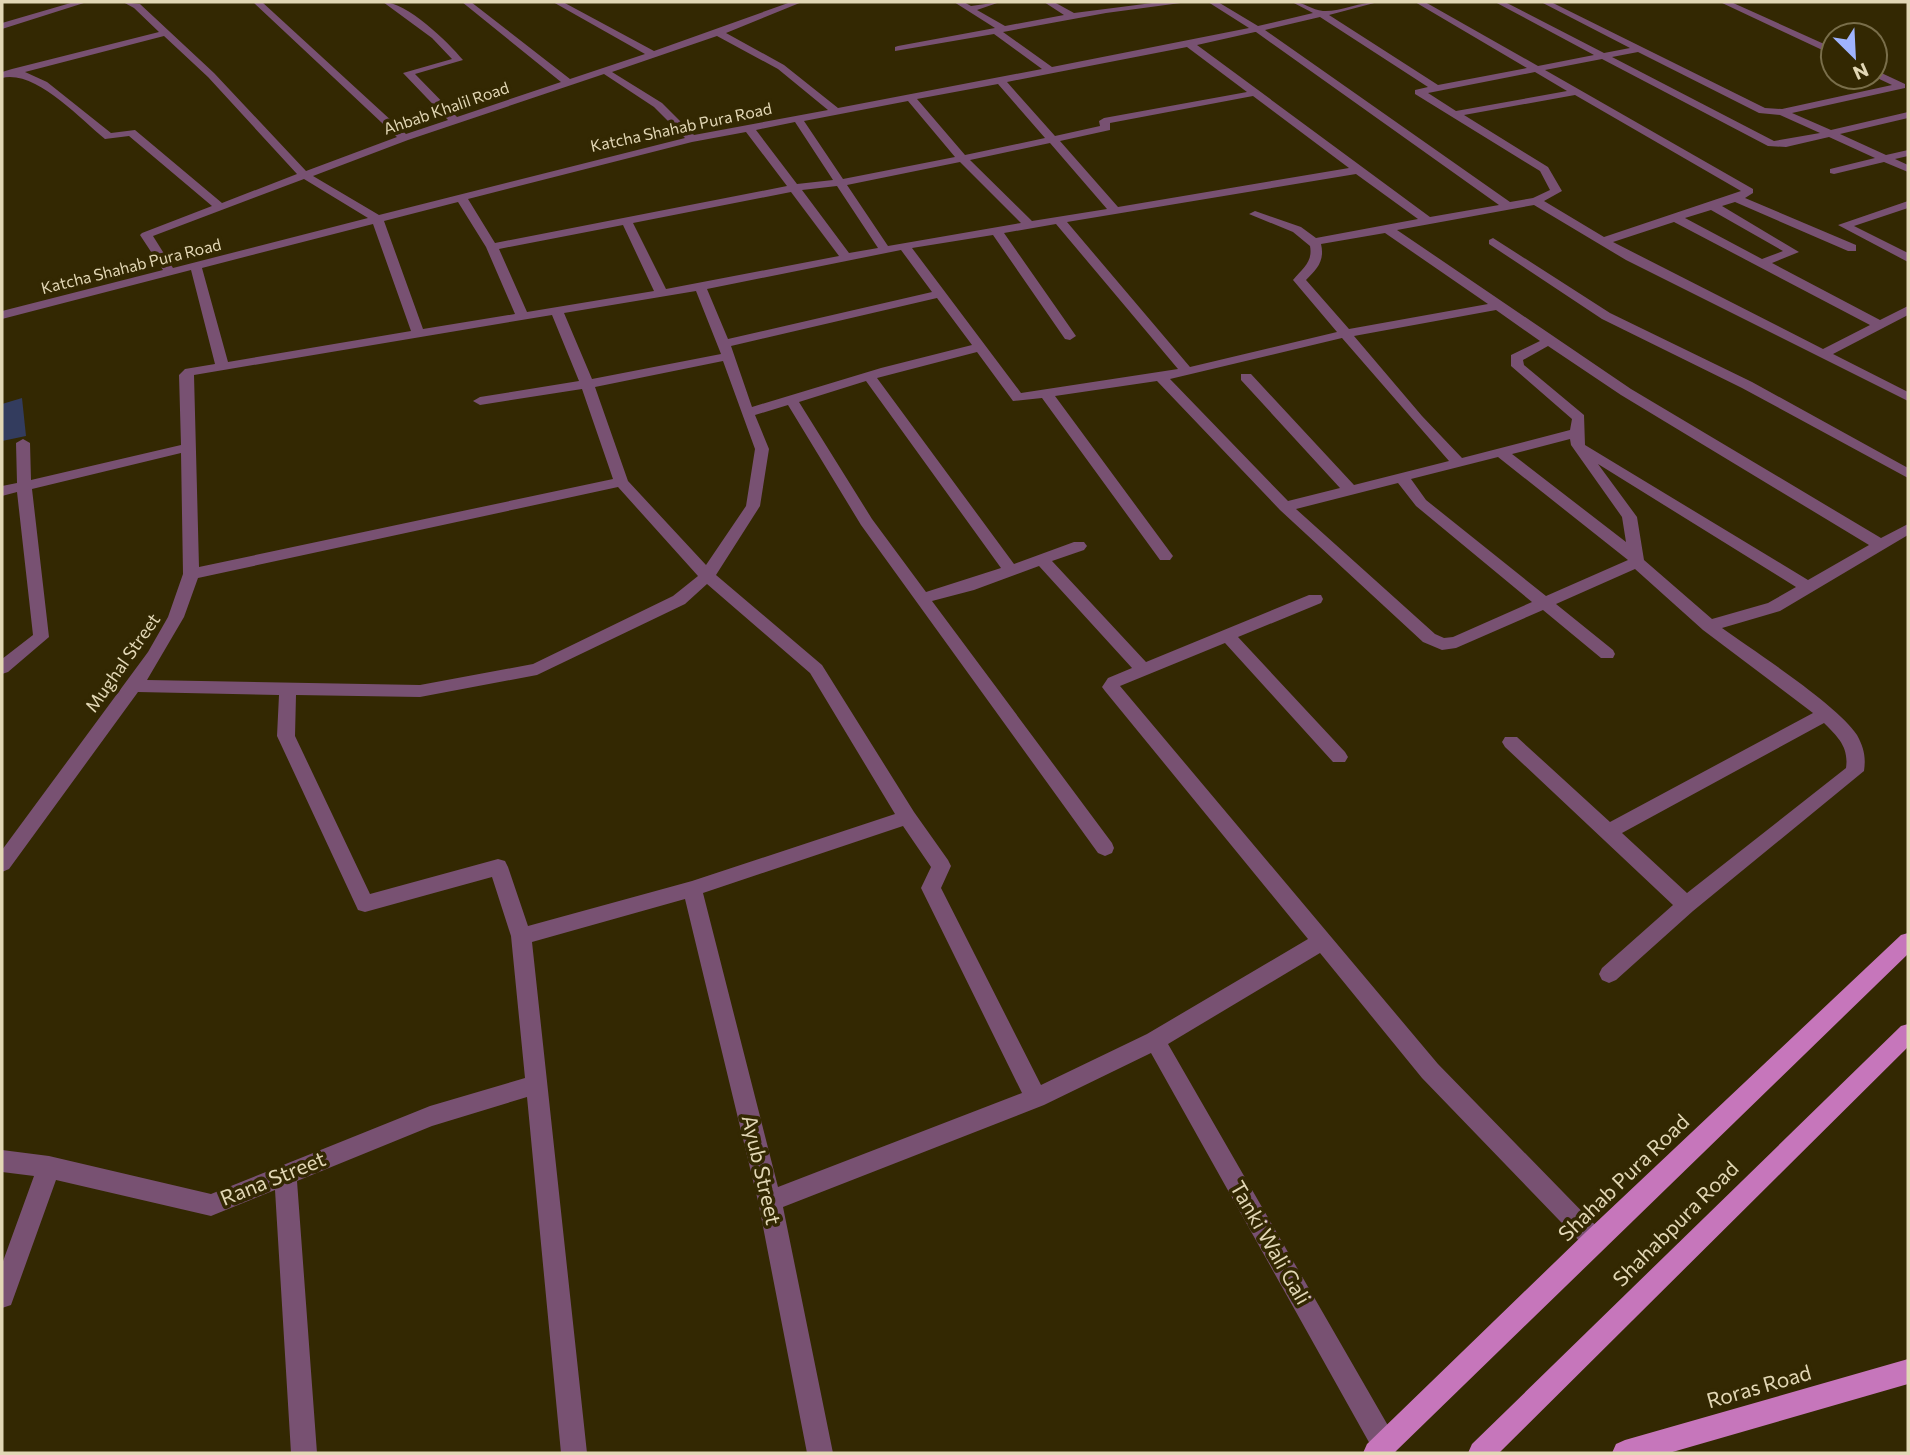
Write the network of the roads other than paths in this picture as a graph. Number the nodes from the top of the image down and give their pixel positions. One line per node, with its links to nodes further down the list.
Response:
1 (83, 2): 22 (street)
2 (127, 2): 25 (street)
3 (257, 2): 53 (street)
4 (387, 2): 50 (street)
5 (466, 2): 39 (street)
6 (557, 2): 31 (street)
7 (798, 2): 26 (street, Ahbab Khalil Road)
8 (958, 2): 19 (street)
9 (996, 2): 19 (street)
10 (1048, 2): 21 (street)
11 (1184, 2): 21 (street)
12 (1212, 2): 24 (street)
13 (1296, 2): 20 (street)
14 (1374, 2): 20 (street, Katcha Shahab Pura Road)
15 (1419, 2): 33 (street)
16 (1499, 2): 32 (street)
17 (1545, 2): 30 (street)
18 (1724, 2): 28 (street)
19 (969, 9): 23 (street)
20 (1322, 14): 24 (street, Katcha Shahab Pura Road); 40 (street)
21 (1072, 16): 23 (street)
22 (2, 24)
23 (999, 30): 29 (street); 34 (street)
24 (1259, 30): 27 (street, Katcha Shahab Pura Road); 69 (street)
25 (166, 33): 35 (street); 62 (street)
26 (718, 33): 31 (street, Ahbab Khalil Road); 45 (street)
27 (1189, 44): 34 (street, Katcha Shahab Pura Road); 43 (street)
28 (1819, 46)
29 (898, 49)
30 (1640, 49): 32 (street); 46 (street)
31 (653, 55): 36 (street, Ahbab Khalil Road)
32 (1603, 56): 33 (street); 52 (street)
33 (1537, 69): 40 (street); 42 (street)
34 (1050, 70): 38 (street, Katcha Shahab Pura Road)
35 (15, 71): 37 (street); 71 (street)
36 (606, 71): 39 (street, Ahbab Khalil Road); 54 (street)
37 (2, 75)
38 (1000, 80): 44 (street, Katcha Shahab Pura Road); 55 (street)
39 (568, 83): 50 (street, Ahbab Khalil Road)
40 (1436, 88): 47 (street)
41 (1904, 88): 46 (street)
42 (1577, 92): 47 (street); 66 (street)
43 (1256, 93): 55 (street); 60 (street)
44 (909, 97): 45 (street, Katcha Shahab Pura Road); 57 (street)
45 (835, 111): 49 (street, Katcha Shahab Pura Road)
46 (1782, 112): 52 (street)
47 (1455, 114): 67 (street)
48 (1908, 115): 52 (street)
49 (797, 118): 51 (street, Katcha Shahab Pura Road); 63 (street)
50 (455, 121): 53 (street, Ahbab Khalil Road)
51 (750, 128): 54 (street, Katcha Shahab Pura Road); 64 (street)
52 (1828, 132): 58 (street)
53 (404, 138): 62 (street, Ahbab Khalil Road)
54 (692, 139): 65 (street, Katcha Shahab Pura Road)
55 (1053, 139): 57 (street); 72 (street)
56 (1908, 153): 58 (street)
57 (962, 158): 63 (street); 79 (street)
58 (1887, 158): 59 (street); 61 (street)
59 (1908, 169)
60 (1358, 170): 72 (street); 78 (street)
61 (1834, 171)
62 (304, 176): 71 (street, Ahbab Khalil Road); 75 (street)
63 (839, 180): 64 (street); 88 (street)
64 (794, 188): 77 (street); 89 (street)
65 (461, 197): 75 (street, Katcha Shahab Pura Road); 86 (street)
66 (1737, 198): 70 (street); 87 (street)
67 (1536, 201): 69 (street); 82 (street)
68 (1908, 204): 90 (street)
69 (1508, 206): 78 (street)
70 (1713, 206): 74 (street); 91 (street)
71 (220, 207): 93 (street, Ahbab Khalil Road)
72 (1114, 209): 76 (street)
73 (1255, 214): 83 (street)
74 (1676, 218): 82 (street); 91 (street)
75 (377, 219): 92 (street, Katcha Shahab Pura Road); 104 (street)
76 (1058, 219): 79 (street); 112 (street)
77 (626, 220): 86 (street); 95 (street)
78 (1426, 220): 80 (street)
79 (1028, 225): 81 (street)
80 (1386, 228): 83 (street); 97 (street)
81 (996, 230): 85 (street); 106 (street)
82 (1606, 240): 110 (street)
83 (1315, 242): 105 (street)
84 (1493, 242): 127 (street)
85 (904, 246): 88 (street); 96 (street)
86 (492, 247): 101 (street)
87 (1852, 248)
88 (885, 250): 89 (street)
89 (846, 257): 94 (street)
90 (1908, 258)
91 (1761, 263): 102 (street)
92 (196, 266): 93 (street, Katcha Shahab Pura Road); 111 (street)
93 (170, 272): 100 (street, Katcha Shahab Pura Road)
94 (700, 287): 95 (street); 109 (street)
95 (662, 292): 99 (street)
96 (939, 294): 108 (street); 109 (street)
97 (1499, 306): 105 (street); 107 (street)
98 (1908, 310): 102 (street)
99 (556, 312): 101 (street); 116 (street)
100 (2, 315)
101 (522, 316): 104 (street)
102 (1886, 323): 103 (street); 110 (street)
103 (1908, 328)
104 (418, 334): 111 (street)
105 (1348, 334): 112 (street); 126 (street)
106 (1070, 336)
107 (1549, 341): 122 (street); 135 (street)
108 (979, 347): 113 (street); 117 (street)
109 (726, 350): 116 (street); 121 (street)
110 (1824, 354): 118 (street)
111 (222, 365): 124 (street, Mughal Street)
112 (1187, 372): 114 (street)
113 (869, 376): 120 (street); 140 (street)
114 (1161, 377): 117 (street); 133 (street)
115 (1246, 377): 131 (street)
116 (587, 384): 119 (street); 129 (street)
117 (1046, 394): 137 (street)
118 (1908, 397)
119 (480, 401)
120 (792, 401): 121 (street); 144 (street)
121 (747, 413): 142 (street)
122 (1577, 439): 125 (street); 139 (street); 143 (street)
123 (23, 443): 130 (street)
124 (189, 447): 130 (street); 141 (street, Mughal Street)
125 (1502, 453): 126 (street); 139 (street)
126 (1459, 463): 128 (street)
127 (1908, 474)
128 (1401, 476): 131 (street); 146 (street)
129 (621, 482): 141 (street); 142 (street)
130 (23, 487): 132 (street); 150 (street)
131 (1350, 489): 133 (street)
132 (2, 491)
133 (1285, 507): 146 (street)
134 (1908, 529): 135 (street)
135 (1881, 545): 143 (street)
136 (1079, 546): 138 (street)
137 (1165, 555)
138 (1042, 560): 140 (street); 151 (street)
139 (1637, 561): 146 (street); 147 (street)
140 (1011, 572): 144 (street)
141 (191, 574): 152 (street, Mughal Street)
142 (706, 576): 153 (street); 157 (street)
143 (1808, 587): 147 (street)
144 (923, 597): 159 (street)
145 (1315, 599): 148 (street)
146 (1544, 602): 149 (street)
147 (1709, 626): 154 (street)
148 (1227, 635): 151 (street); 156 (street)
149 (1607, 654)
150 (2, 668)
151 (1144, 670): 164 (street)
152 (133, 686): 153 (street); 160 (street, Mughal Street)
153 (288, 689): 163 (street)
154 (1826, 714): 158 (street); 162 (street)
155 (1511, 742): 158 (street)
156 (1339, 757)
157 (907, 817): 161 (street); 170 (street)
158 (1608, 832): 162 (street)
159 (1105, 849)
160 (2, 864)
161 (692, 889): 163 (street); 174 (street, Ayub Street)
162 (1686, 905): 166 (street)
163 (521, 936): 169 (street)
164 (1321, 942): 168 (street); 175 (street)
165 (1908, 942): 175 (main road, Shahab Pura Road)
166 (1609, 974)
167 (1908, 1033): 182 (main road, Shahabpura Road)
168 (1155, 1041): 170 (street); 178 (street, Tanki Wali Gali)
169 (538, 1084): 173 (street, Rana Street); 180 (street)
170 (1036, 1098): 174 (street)
171 (2, 1161): 172 (street, Rana Street)
172 (49, 1167): 173 (street, Rana Street); 176 (street)
173 (285, 1175): 179 (street)
174 (770, 1201): 181 (street, Ayub Street)
175 (1594, 1240): 178 (main road, Shahab Pura Road)
176 (2, 1296)
177 (1908, 1371): 183 (main road, Roras Road)
178 (1381, 1449)
179 (304, 1453)
180 (574, 1453)
181 (820, 1453)
182 (1481, 1453)
183 (1625, 1453)

